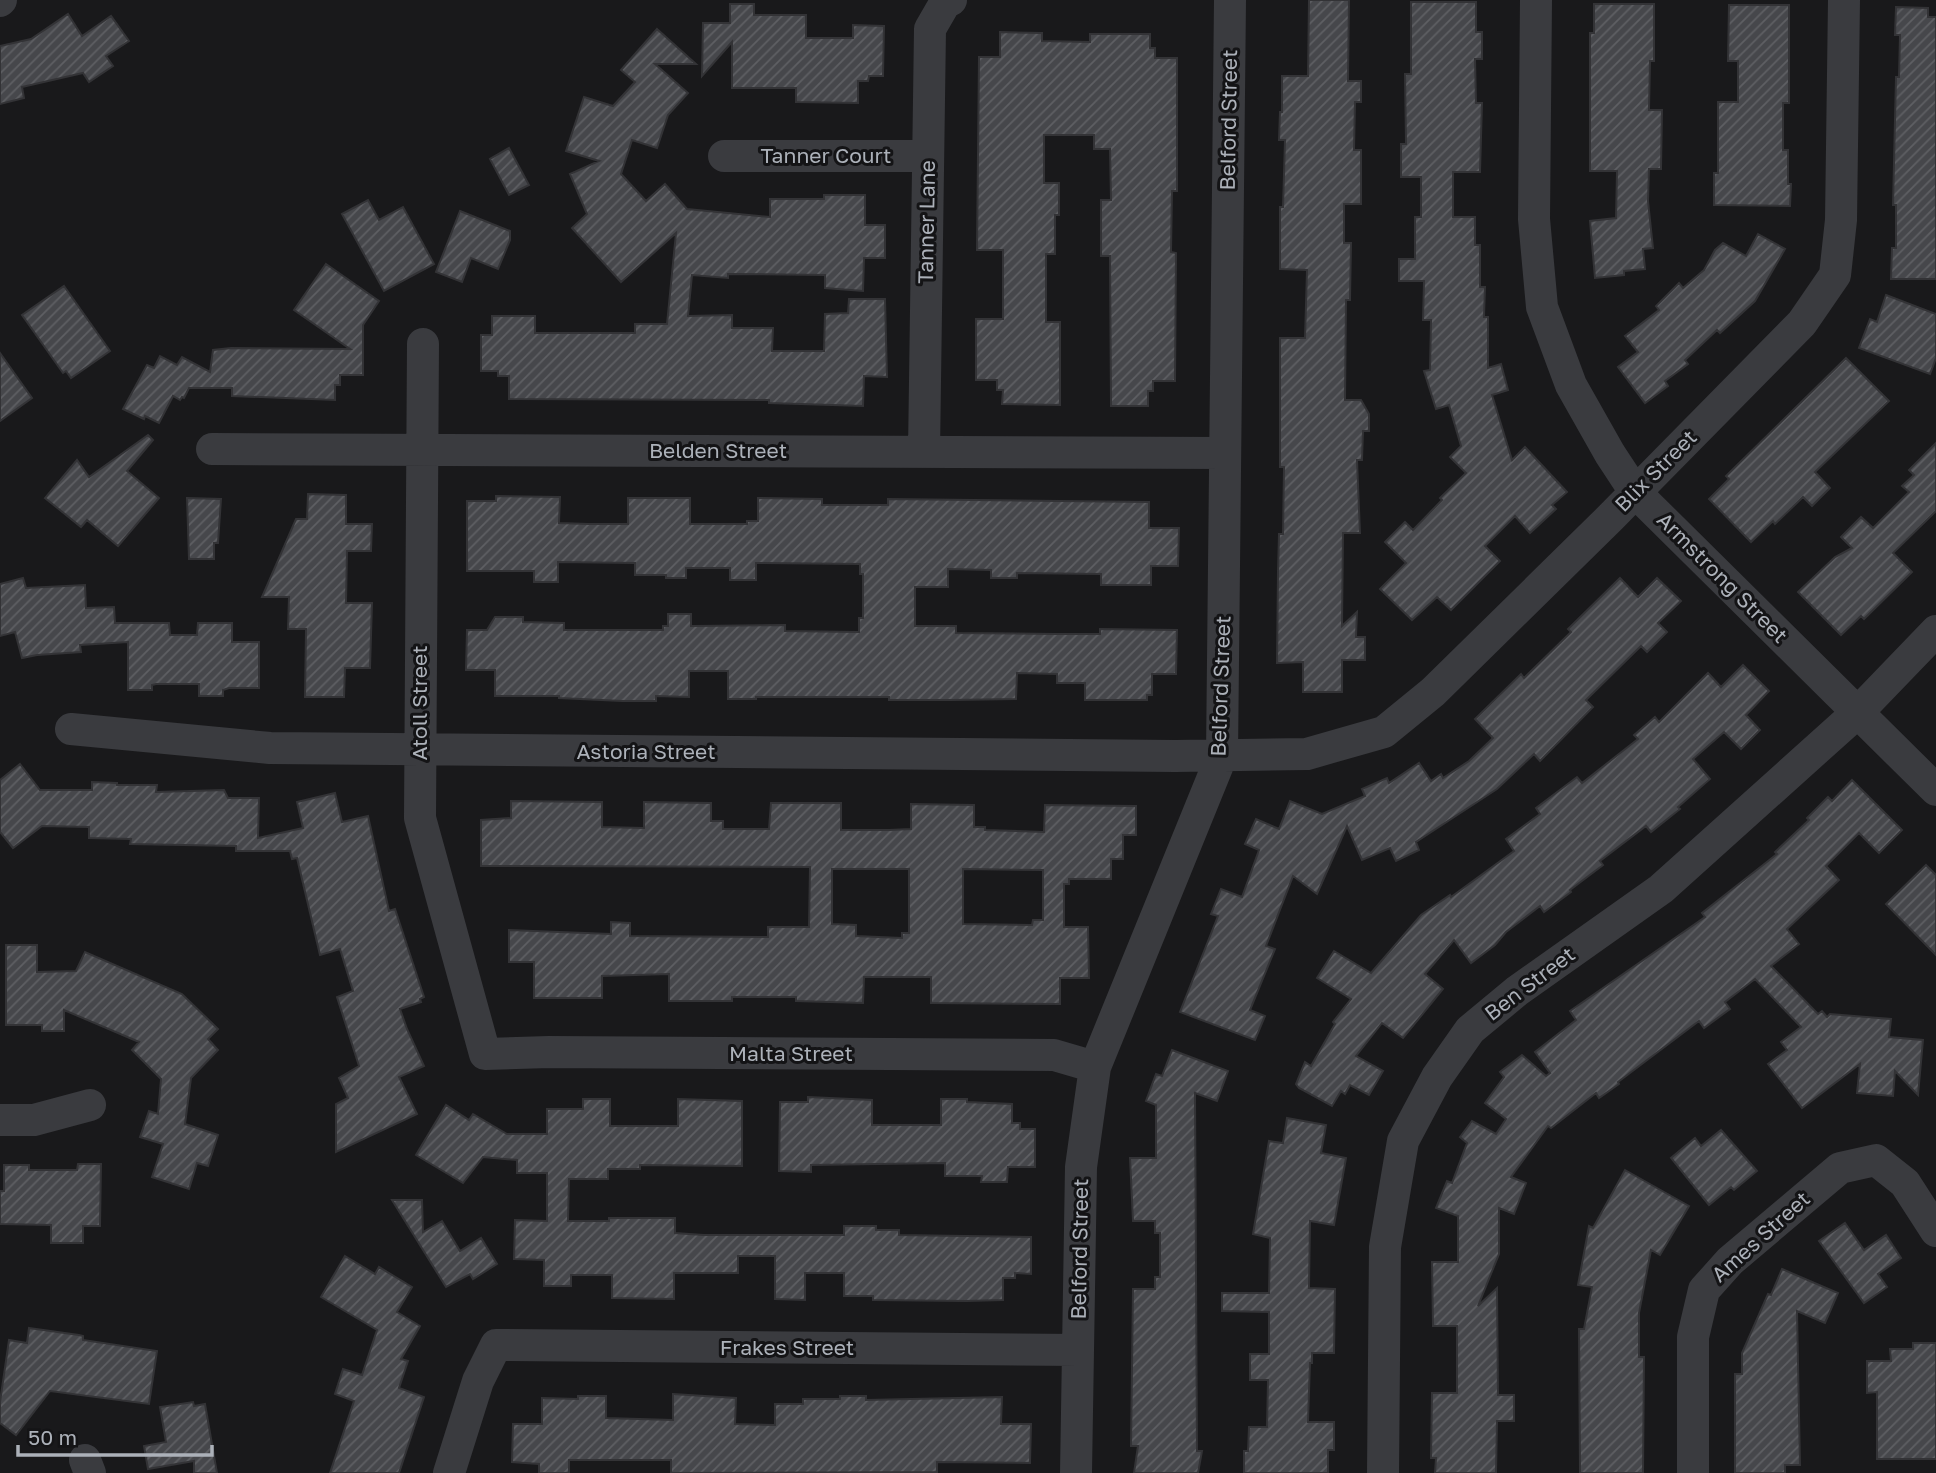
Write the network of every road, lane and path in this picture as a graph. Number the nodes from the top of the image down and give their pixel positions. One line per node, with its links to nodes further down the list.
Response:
1 (951, 0): 6 (street, Tanner Lane)
2 (1230, 0): 11 (street, Belford Street)
3 (1536, 0): 12 (street, Armstrong Street)
4 (1844, 0): 12 (street, Blix Street)
5 (724, 156): 6 (street, Tanner Court)
6 (928, 156): 10 (street, Tanner Lane)
7 (422, 344): 9 (street, Atoll Street)
8 (212, 449): 9 (street, Belden Street)
9 (422, 450): 10 (street, Belden Street); 16 (street, Atoll Street)
10 (925, 452): 11 (street, Belden Street)
11 (1225, 453): 17 (street, Belford Street)
12 (1634, 492): 14 (street, Armstrong Street); 17 (street, Blix Street)
13 (1936, 631): 14 (street, Ben Street)
14 (1858, 712): 18 (street, Armstrong Street); 27 (street, Ben Street)
15 (71, 729): 16 (street, Astoria Street)
16 (420, 750): 17 (street, Astoria Street); 19 (street, Atoll Street)
17 (1222, 755): 20 (street, Belford Street)
18 (1936, 790)
19 (485, 1054): 20 (street, Malta Street)
20 (1095, 1068): 24 (street, Belford Street)
21 (90, 1105): 22 (street)
22 (0, 1120)
23 (1936, 1231): 28 (street, Ames Street)
24 (1078, 1350): 25 (street, Frakes Street); 26 (street, Belford Street)
25 (449, 1473)
26 (1076, 1473)
27 (1382, 1473)
28 (1693, 1473)

